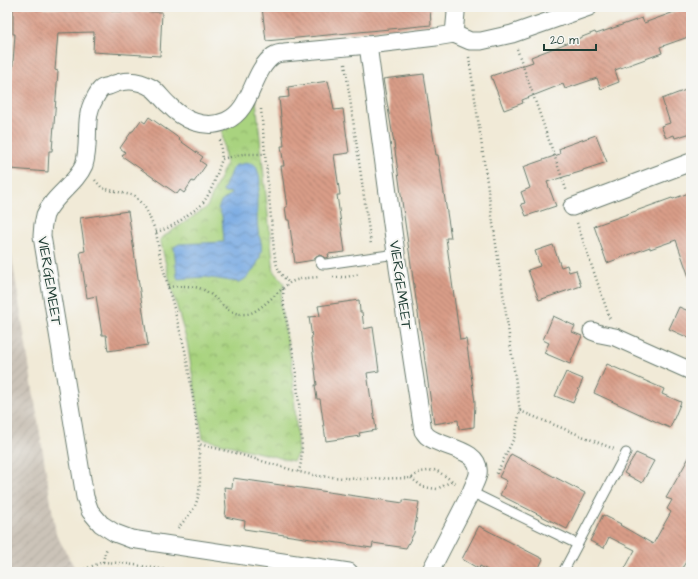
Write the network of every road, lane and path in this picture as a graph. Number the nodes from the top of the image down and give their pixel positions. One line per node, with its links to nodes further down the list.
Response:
1 (455, 7): 3 (street)
2 (589, 7): 4 (street)
3 (454, 34): 5 (street); 6 (street, VIERGEMEET)
4 (512, 34): 5 (street); 12 (path)
5 (476, 41): 26 (path)
6 (368, 45): 7 (street, VIERGEMEET); 14 (street, VIERGEMEET)
7 (343, 48): 11 (street, VIERGEMEET); 15 (path)
8 (261, 108): 9 (path)
9 (265, 154): 13 (path); 20 (path)
10 (691, 162): 12 (street)
11 (83, 166): 13 (path); 34 (street, VIERGEMEET)
12 (572, 207): 24 (path)
13 (156, 232): 21 (path)
14 (396, 254): 15 (lane); 32 (street, VIERGEMEET)
15 (372, 257): 16 (lane)
16 (320, 261)
17 (363, 273): 19 (path)
18 (322, 277): 20 (path)
19 (329, 277)
20 (289, 283): 22 (path)
21 (168, 287): 22 (path); 27 (path)
22 (283, 290): 29 (path)
23 (592, 331): 24 (street)
24 (615, 337): 25 (street)
25 (691, 371)
26 (520, 411): 28 (path); 32 (path)
27 (199, 444): 29 (path); 34 (path)
28 (626, 453): 33 (lane)
29 (299, 472): 30 (path)
30 (410, 478): 31 (path); 31 (path)
31 (452, 481): 32 (path)
32 (478, 495): 33 (lane); 38 (street, VIERGEMEET)
33 (577, 544): 39 (lane)
34 (171, 545): 37 (street, VIERGEMEET)
35 (77, 572): 36 (path)
36 (181, 572)
37 (348, 572)
38 (430, 572)
39 (563, 572)

